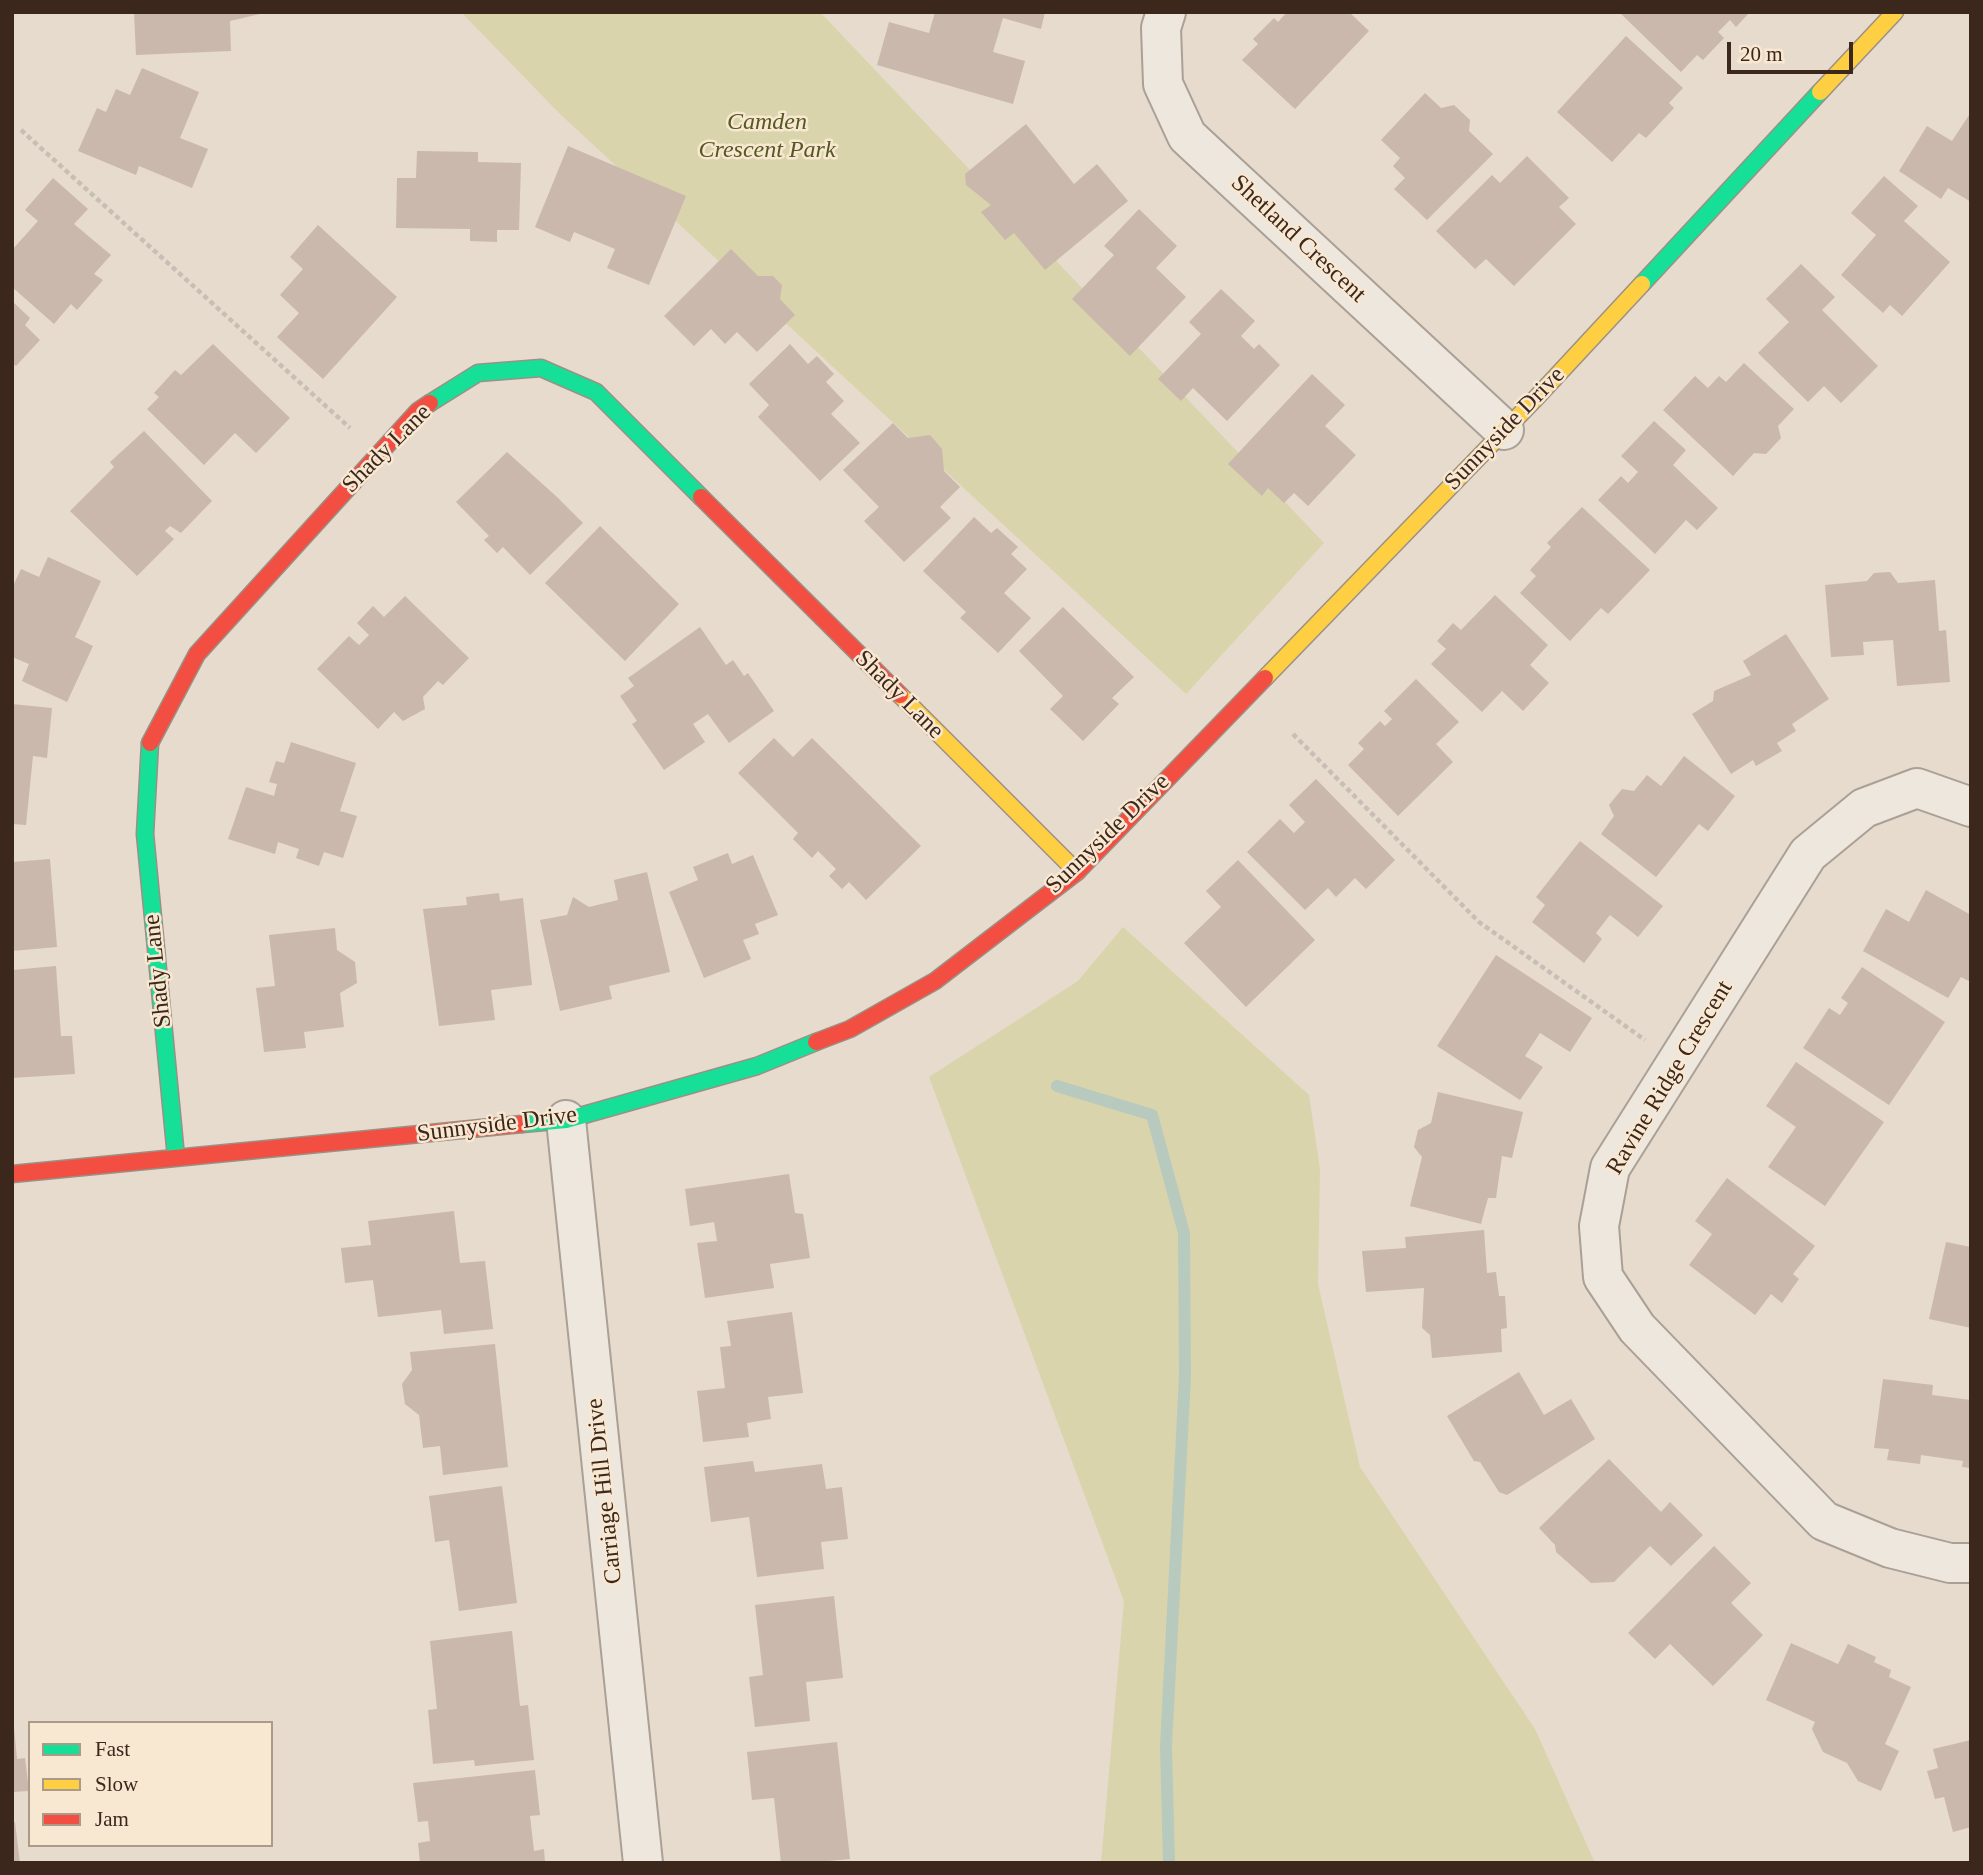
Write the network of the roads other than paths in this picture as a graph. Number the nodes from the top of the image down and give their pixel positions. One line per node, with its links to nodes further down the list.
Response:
1 (1166, 12): 3 (street, Shetland Crescent)
2 (1895, 12): 3 (street, Sunnyside Drive)
3 (1504, 430): 5 (street, Sunnyside Drive)
4 (1971, 807): 9 (street, Ravine Ridge Crescent)
5 (1076, 872): 6 (street, Sunnyside Drive); 7 (street, Shady Lane)
6 (566, 1120): 7 (street, Sunnyside Drive); 10 (street, Carriage Hill Drive)
7 (176, 1157): 8 (street, Sunnyside Drive)
8 (12, 1174)
9 (1971, 1563)
10 (643, 1863)

